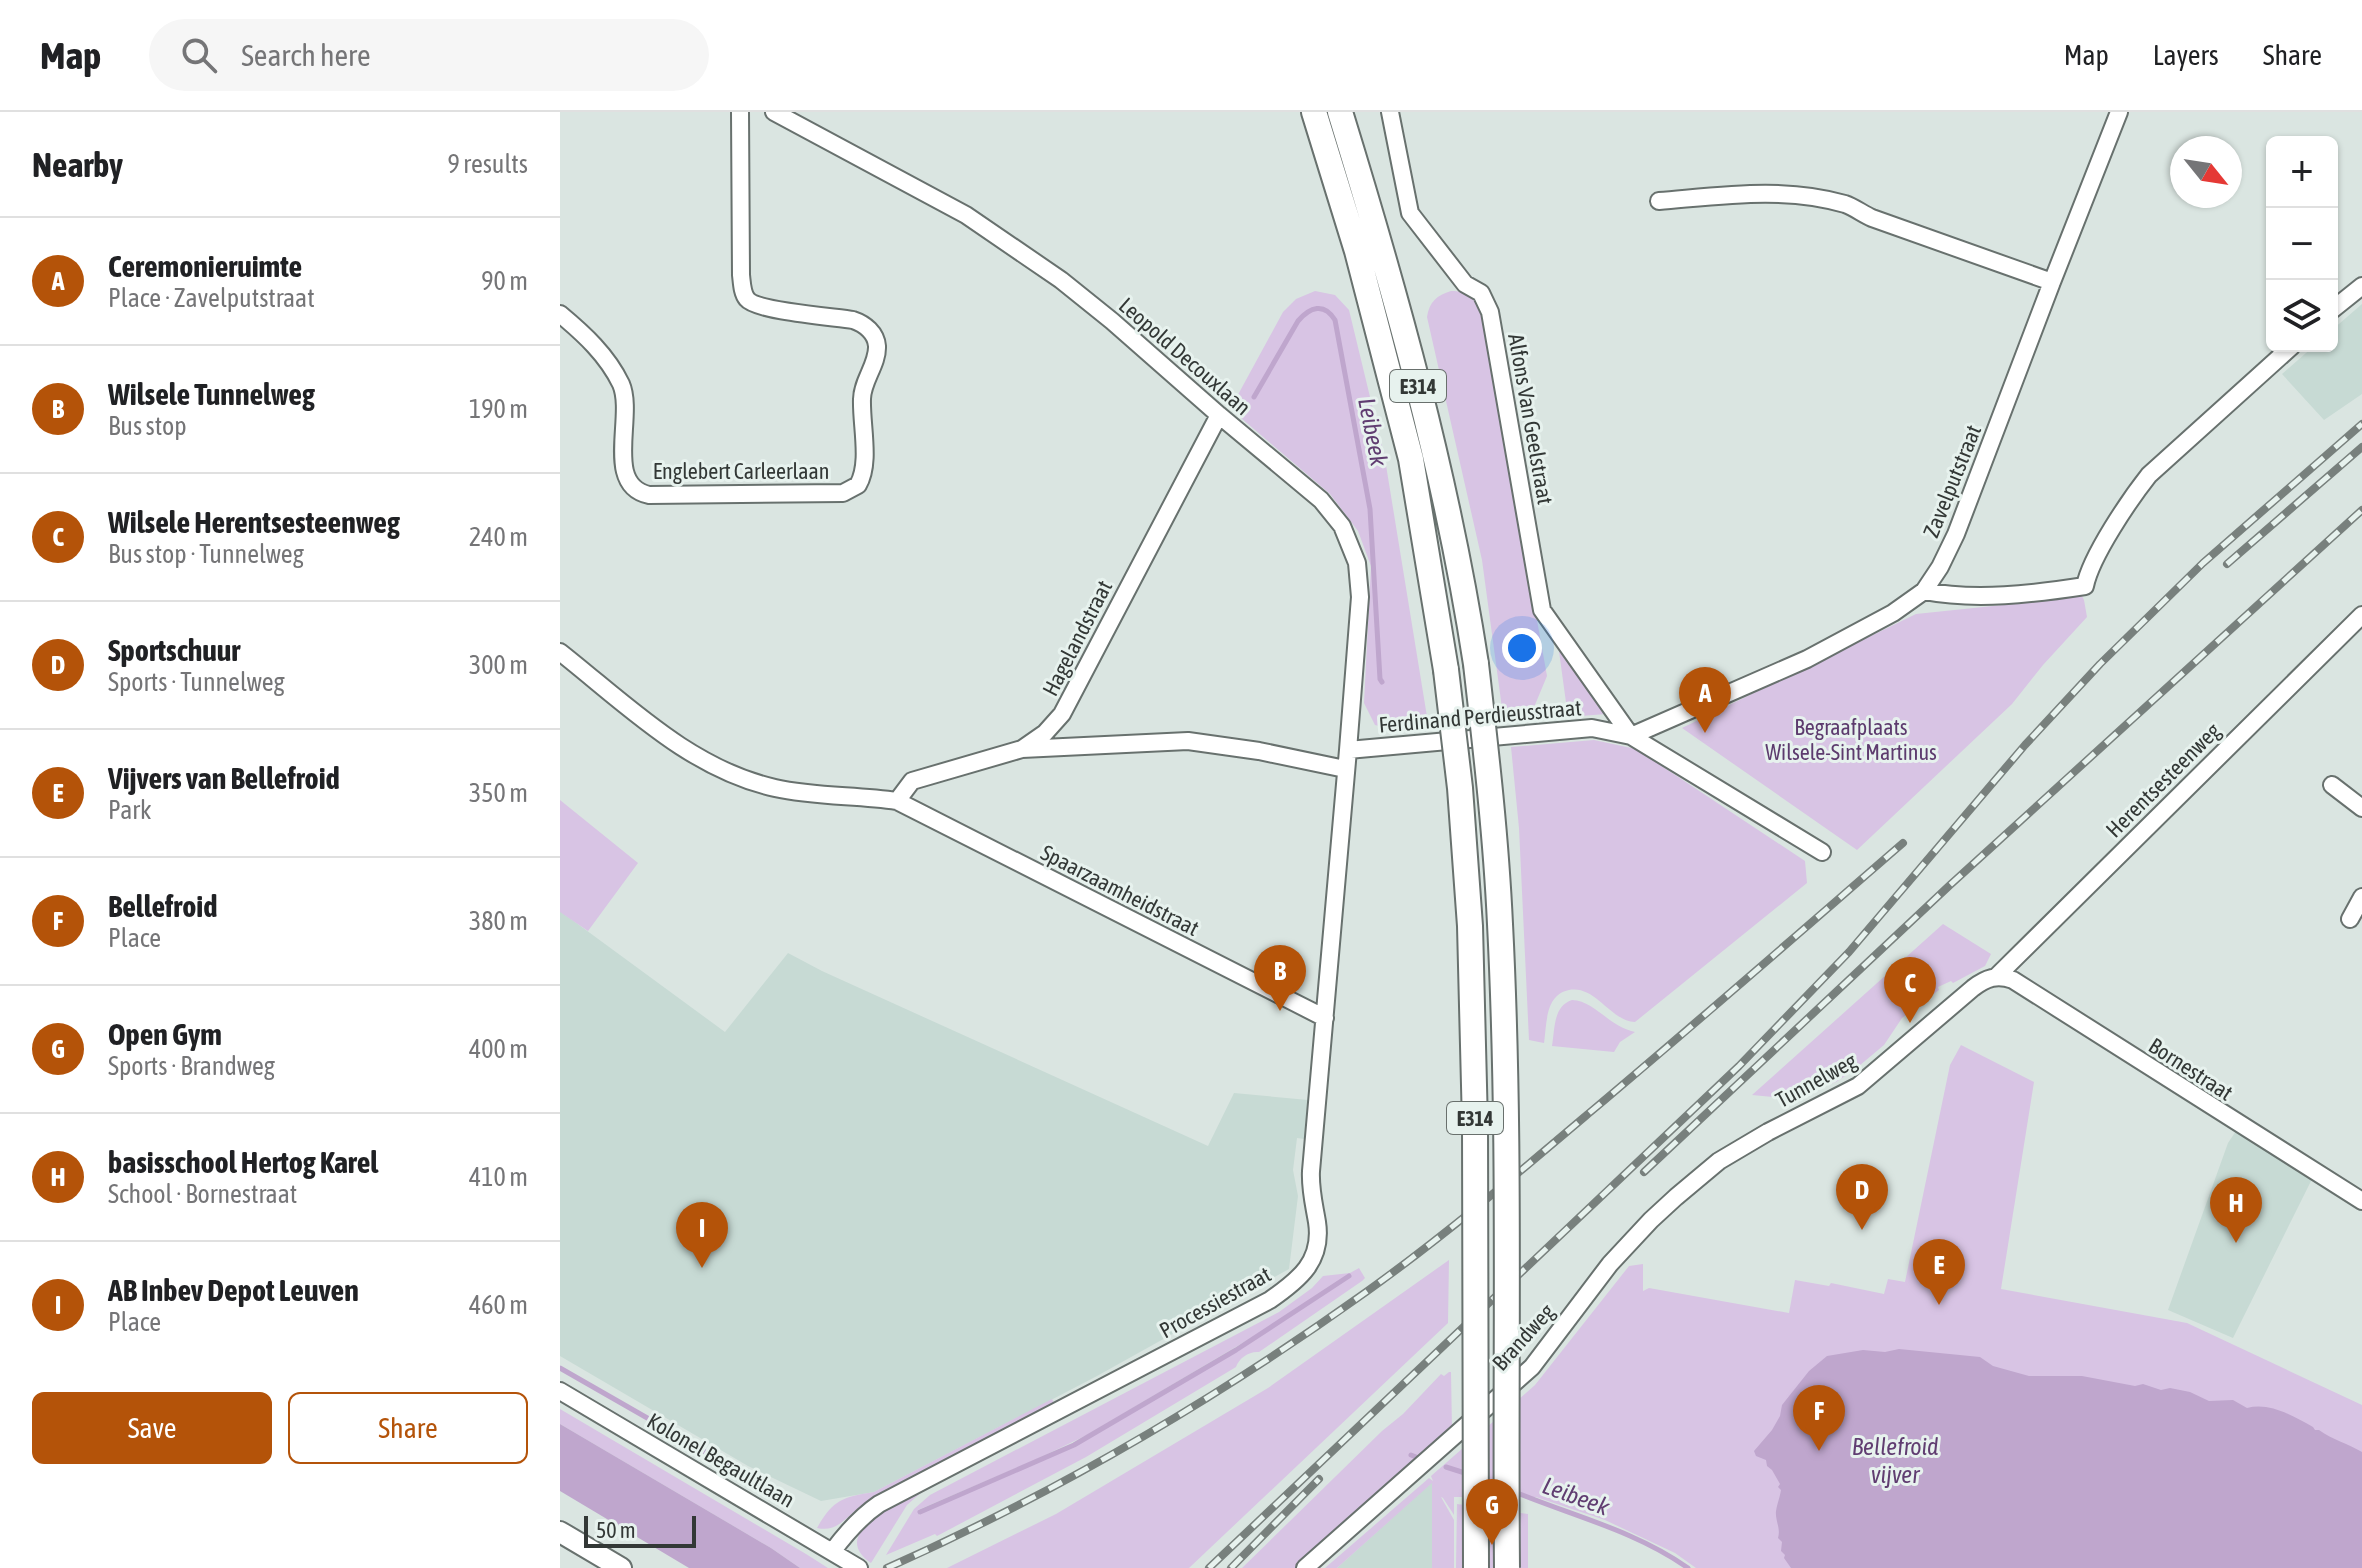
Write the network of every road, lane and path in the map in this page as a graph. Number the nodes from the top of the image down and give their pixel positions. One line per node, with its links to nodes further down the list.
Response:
1 (740, 112): 11 (street, Englebert Carleerlaan)
2 (774, 112): 13 (street, Leopold Decouxlaan)
3 (1314, 112): 37 (highway, E314, bridge)
4 (1340, 112): 38 (highway, E314, bridge)
5 (1390, 112): 17 (street, Alfons Van Geelstraat)
6 (2119, 112): 8 (street, Zavelputstraat)
7 (1659, 201): 8 (street)
8 (2052, 282): 14 (street, Zavelputstraat)
9 (2362, 286): 10 (street)
10 (2338, 305)
11 (560, 314)
12 (2285, 352): 14 (street)
13 (1219, 415): 18 (street, Hagelandstraat); 19 (street, Leopold Decouxlaan)
14 (1924, 591): 17 (street, Zavelputstraat)
15 (2362, 615): 27 (street, Herentsesteenweg)
16 (560, 652): 22 (street)
17 (1631, 736): 19 (street, Ferdinand Perdieusstraat); 24 (street, Ferdinand Perdieusstraat)
18 (1022, 749): 20 (street); 22 (street, Hagelandstraat)
19 (1348, 750): 20 (street, Leopold Decouxlaan)
20 (1345, 769): 28 (street, Processiestraat)
21 (2332, 785): 23 (street)
22 (897, 801): 28 (street, Spaarzaamheidstraat)
23 (2362, 808)
24 (1822, 852)
25 (2362, 897): 26 (street)
26 (2350, 919)
27 (1996, 977): 29 (street, Tunnelweg); 30 (street, Bornestraat)
28 (1325, 1018): 33 (street, Processiestraat)
29 (1768, 1132): 36 (street, Brandweg)
30 (2362, 1201)
31 (560, 1391): 33 (street, Kolonel Begaultlaan)
32 (560, 1532): 34 (main road)
33 (832, 1552): 35 (street, Kolonel Begaultlaan)
34 (621, 1568)
35 (859, 1568)
36 (1305, 1568)
37 (1476, 1568)
38 (1507, 1568)

